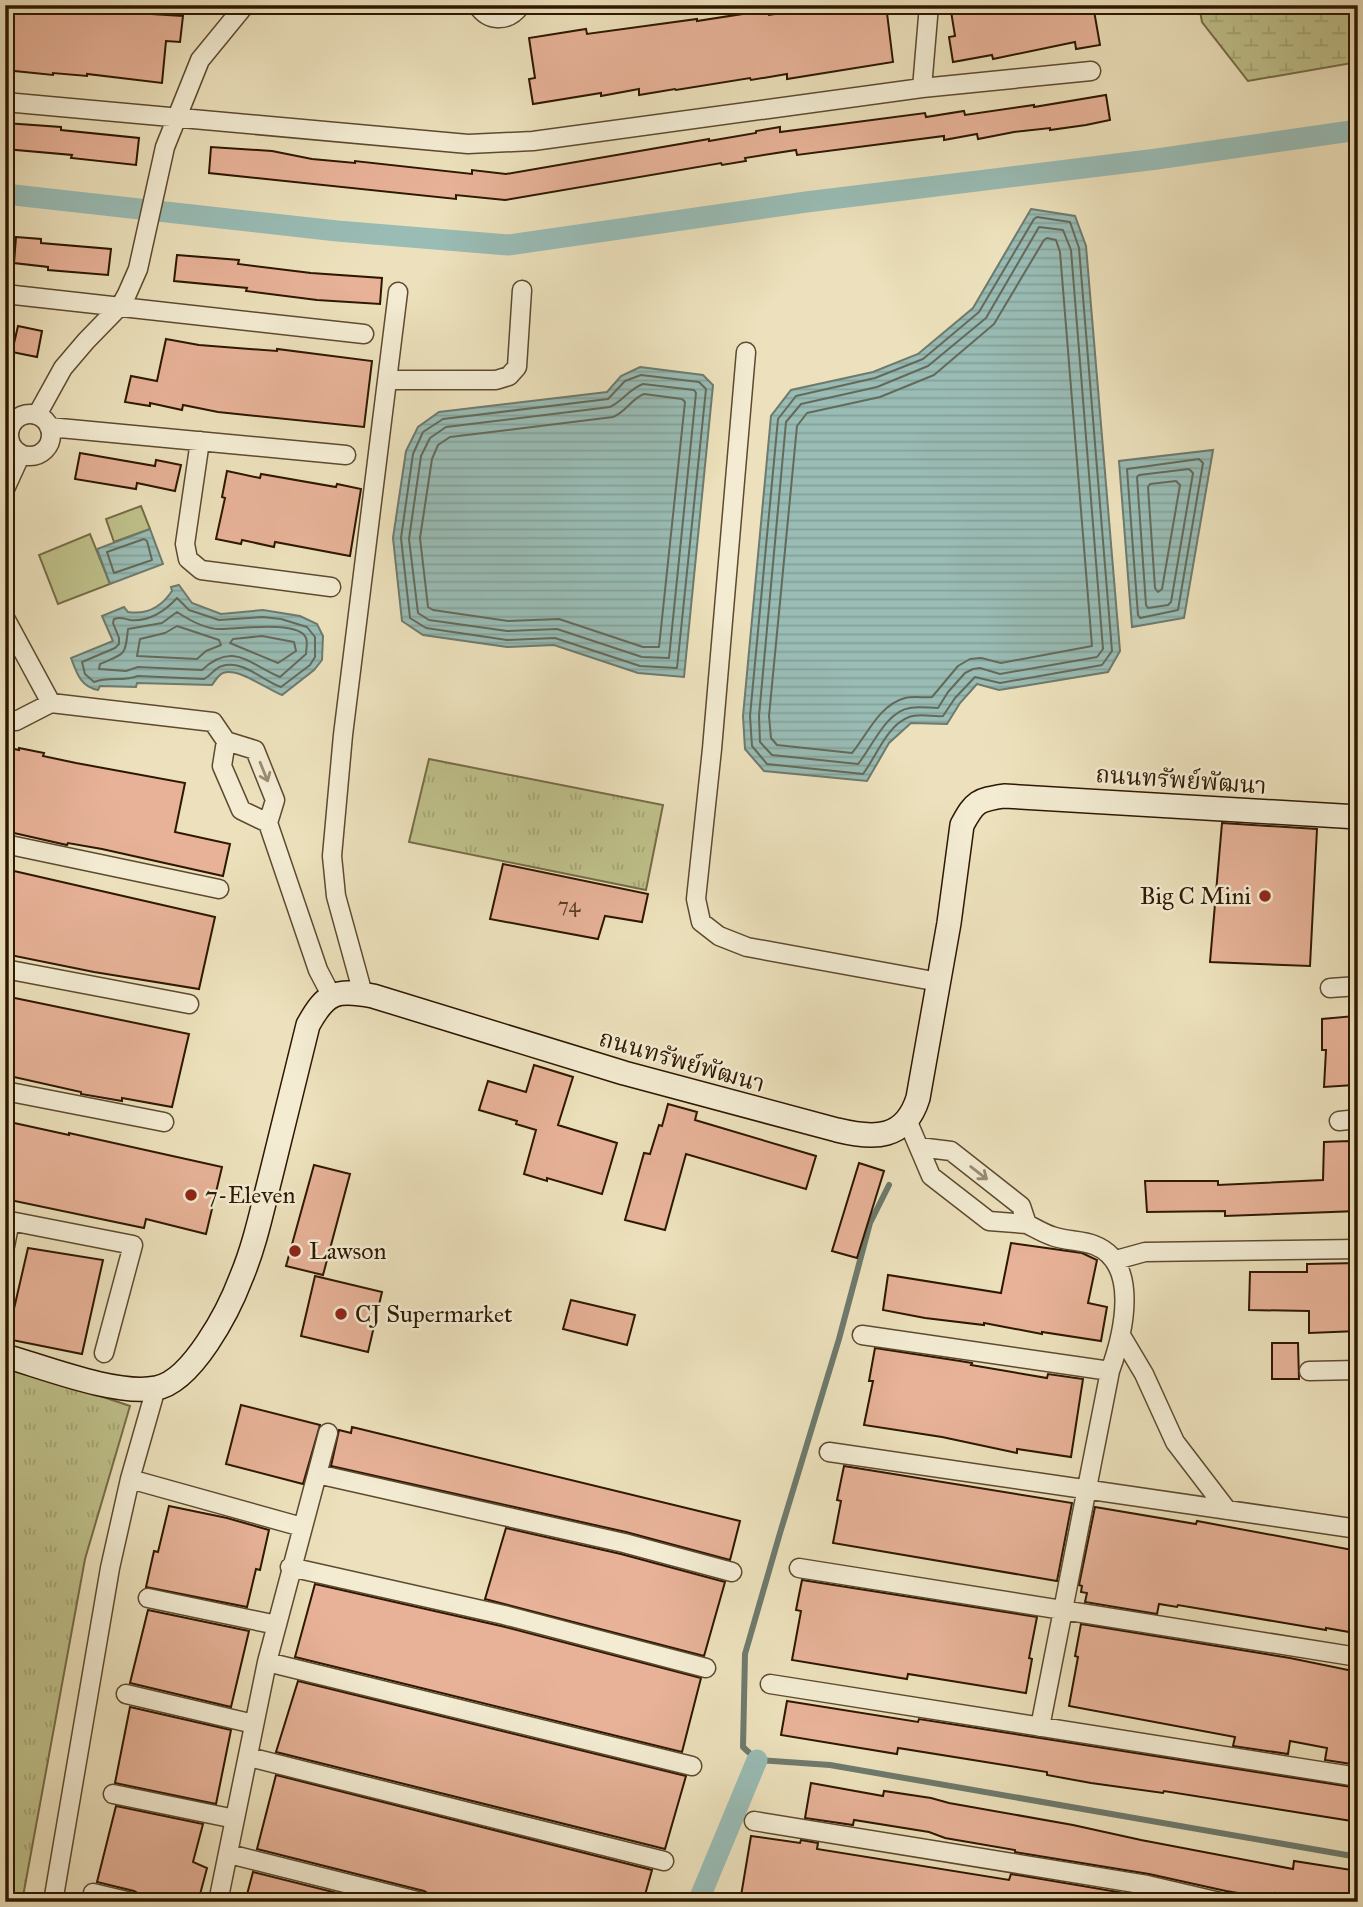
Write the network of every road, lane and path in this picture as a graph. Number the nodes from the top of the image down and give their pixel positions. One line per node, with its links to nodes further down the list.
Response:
1 (245, 5): 8 (street)
2 (477, 5): 3 (street)
3 (521, 5)
4 (929, 5): 6 (street)
5 (1091, 71): 6 (street)
6 (922, 88): 8 (street)
7 (5, 102): 8 (street)
8 (178, 117): 12 (street)
9 (522, 290): 15 (street)
10 (398, 292): 15 (street)
11 (5, 294): 12 (street)
12 (121, 305): 13 (street); 16 (street)
13 (363, 334)
14 (746, 352): 32 (street)
15 (388, 380): 35 (street)
16 (43, 421): 17 (street); 18 (street); 19 (street)
17 (7, 429): 19 (street)
18 (200, 442): 20 (street); 22 (street)
19 (21, 454): 21 (street)
20 (346, 455)
21 (5, 489)
22 (331, 587)
23 (5, 618): 24 (street)
24 (51, 703): 25 (street); 26 (street)
25 (5, 719)
26 (226, 741): 28 (street); 28 (street, one-way to 28)
27 (1357, 819): 32 (street, ถนนทรัพย์พัฒนา)
28 (268, 823): 36 (street)
29 (5, 844): 30 (street)
30 (219, 890)
31 (5, 969): 37 (street)
32 (939, 982): 42 (street, ถนนทรัพย์พัฒนา)
33 (1358, 986): 34 (street)
34 (1330, 988)
35 (363, 994): 36 (street, ถนนทรัพย์พัฒนา); 42 (street, ถนนทรัพย์พัฒนา)
36 (331, 995): 56 (street)
37 (189, 1003)
38 (5, 1091): 41 (street)
39 (1358, 1119): 40 (street)
40 (1339, 1121)
41 (164, 1122)
42 (908, 1122): 43 (street)
43 (919, 1147): 45 (street, one-way to 45); 45 (street)
44 (8, 1220): 46 (street); 51 (street)
45 (1027, 1224): 48 (street)
46 (5, 1246)
47 (1358, 1249): 48 (street)
48 (1116, 1260): 50 (street)
49 (862, 1335): 54 (street)
50 (1122, 1337): 54 (street); 62 (street)
51 (104, 1353)
52 (5, 1356): 56 (street)
53 (1358, 1370): 55 (street)
54 (1110, 1371): 61 (street)
55 (1309, 1371)
56 (156, 1388): 60 (street)
57 (328, 1433): 59 (street)
58 (829, 1452): 61 (street)
59 (317, 1474): 63 (street); 67 (street)
60 (130, 1479): 63 (street); 88 (street)
61 (1087, 1490): 62 (street); 69 (street)
62 (1227, 1510): 64 (street)
63 (302, 1527): 65 (street)
64 (1358, 1529)
65 (290, 1567): 70 (street); 73 (street)
66 (799, 1568): 69 (street)
67 (732, 1572)
68 (148, 1598): 70 (street)
69 (1063, 1610): 71 (street); 77 (street)
70 (277, 1626): 72 (street)
71 (1358, 1657)
72 (267, 1662): 76 (street); 79 (street)
73 (706, 1668)
74 (770, 1684): 77 (street)
75 (126, 1694): 76 (street)
76 (254, 1724): 78 (street)
77 (1040, 1727): 80 (street)
78 (248, 1757): 82 (street); 85 (street)
79 (692, 1766)
80 (1358, 1777)
81 (113, 1794): 82 (street)
82 (235, 1818): 84 (street)
83 (754, 1821): 87 (street)
84 (229, 1854): 90 (street); 91 (street)
85 (664, 1861)
86 (93, 1893): 89 (street)
87 (1146, 1893): 92 (street)
88 (53, 1902)
89 (131, 1902)
90 (218, 1902)
91 (421, 1902)
92 (1220, 1902)

